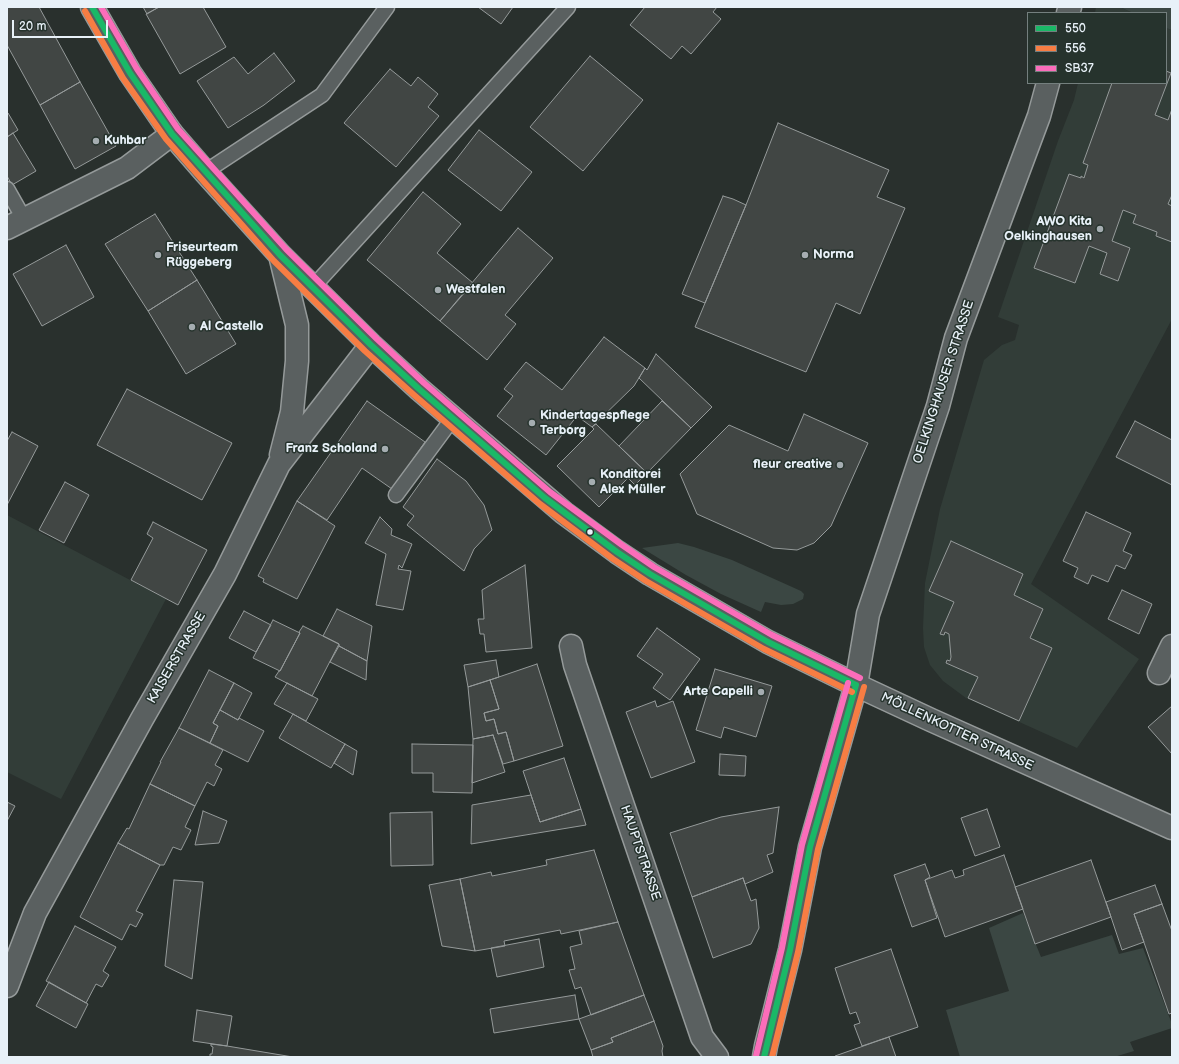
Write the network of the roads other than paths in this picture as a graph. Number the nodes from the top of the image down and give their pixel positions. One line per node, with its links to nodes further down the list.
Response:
1 (92, 7): 5 (main road)
2 (387, 7): 6 (lane)
3 (568, 7): 10 (lane)
4 (1048, 84): 18 (main road, OELKINGHAUSER STRASSE)
5 (172, 134): 6 (main road); 8 (main road)
6 (205, 172): 9 (main road)
7 (7, 189): 8 (lane)
8 (16, 224)
9 (280, 255): 10 (main road); 13 (main road)
10 (313, 287): 11 (main road)
11 (371, 345): 12 (main road); 13 (main road, KAISERSTRASSE)
12 (453, 418): 14 (lane); 18 (main road, MÖLLENKOTTER STRASSE)
13 (279, 464): 20 (main road, KAISERSTRASSE)
14 (396, 495)
15 (570, 646): 21 (main road, HAUPTSTRASSE)
16 (1172, 646): 17 (main road)
17 (1159, 673)
18 (856, 685): 19 (main road, MÖLLENKOTTER STRASSE); 22 (main road)
19 (1172, 828)
20 (7, 986)
21 (717, 1057)
22 (764, 1057)

